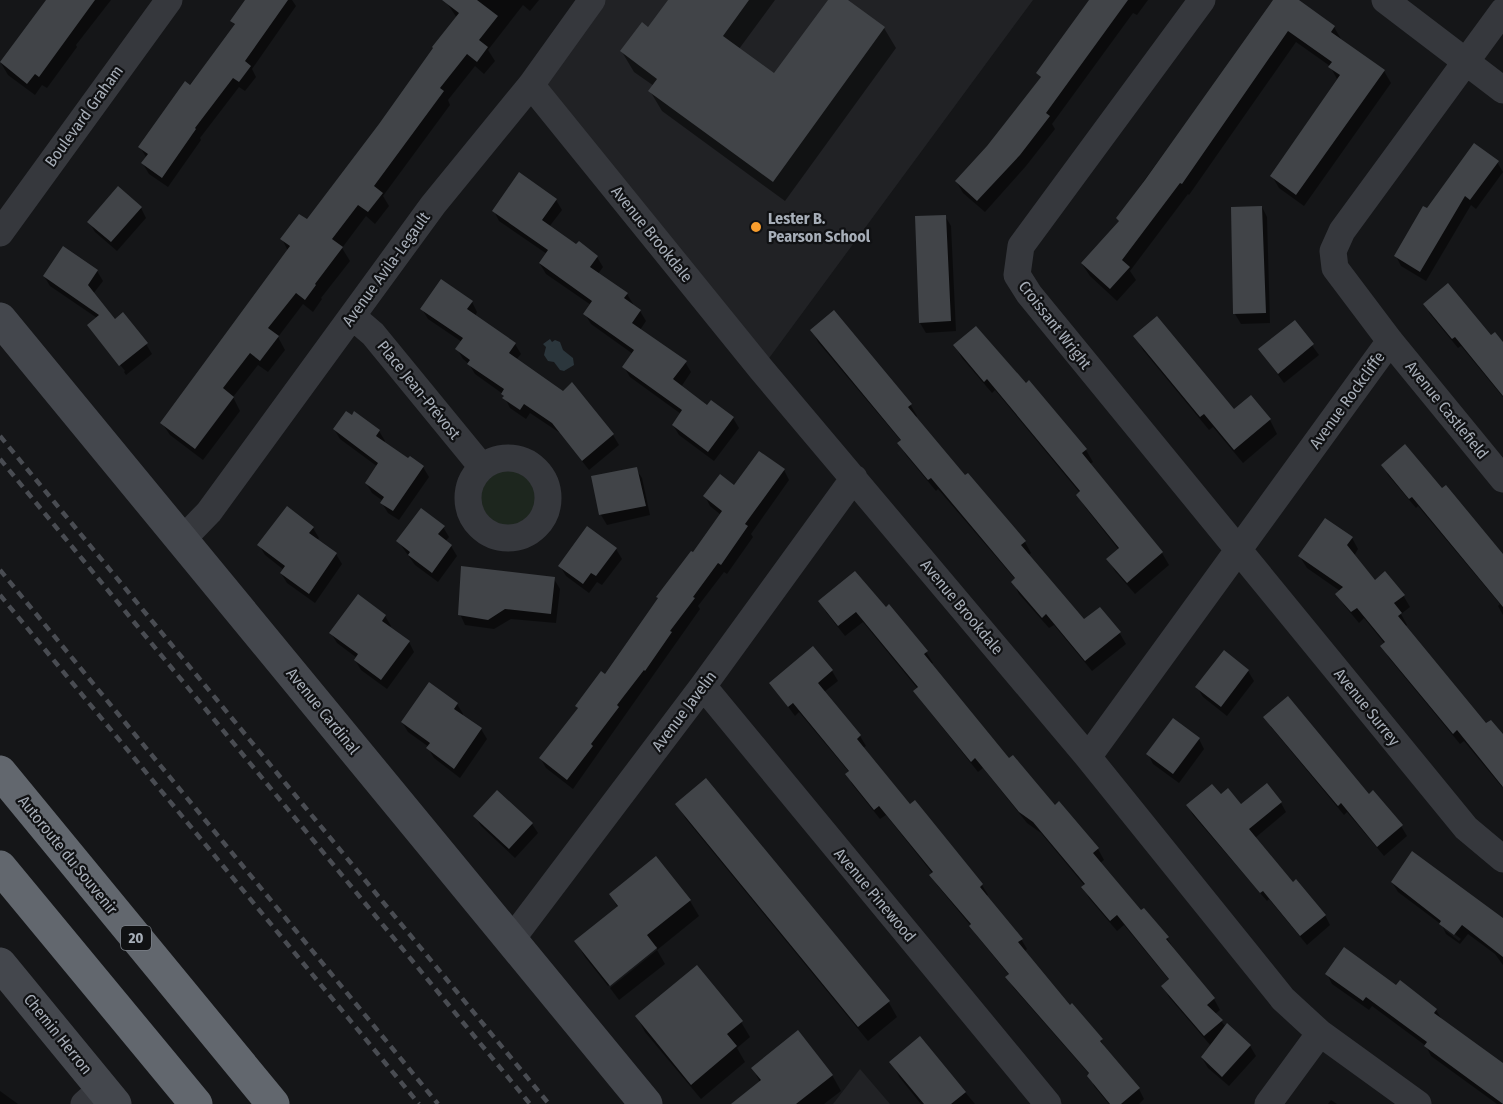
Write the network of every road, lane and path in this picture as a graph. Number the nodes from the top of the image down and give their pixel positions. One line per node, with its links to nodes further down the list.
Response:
1 (169, 0): 9 (street, Boulevard Graham)
2 (592, 0): 7 (street, Avenue Avila-Legault)
3 (1202, 0): 17 (street, Croissant Wright)
4 (1385, 0): 6 (street)
5 (1503, 11): 6 (street, Avenue Rockcliffe)
6 (1466, 61): 8 (street); 12 (street, Avenue Rockcliffe)
7 (531, 85): 10 (street, Avenue Avila-Legault); 14 (street, Avenue Brookdale)
8 (1503, 90)
9 (0, 233)
10 (352, 316): 13 (street, Place Jean-Prévost); 16 (street, Avenue Avila-Legault)
11 (0, 319): 16 (main road, Avenue Cardinal)
12 (1390, 341): 15 (street, Avenue Castlefield); 17 (street, Avenue Rockcliffe)
13 (482, 467)
14 (854, 478): 18 (street, Avenue Javelin); 19 (street, Avenue Brookdale)
15 (1503, 479)
16 (182, 540): 23 (main road, Avenue Cardinal)
17 (1238, 549): 19 (street, Avenue Rockcliffe); 21 (street, Avenue Surrey)
18 (703, 687): 23 (street, Avenue Javelin); 30 (street, Avenue Pinewood)
19 (1088, 757): 25 (street, Avenue Brookdale)
20 (0, 772): 28 (highway, Autoroute du Souvenir / 20)
21 (1503, 859)
22 (0, 867): 27 (highway)
23 (511, 940): 29 (main road, Avenue Cardinal)
24 (0, 964): 26 (main road, Chemin Herron)
25 (1320, 1033): 31 (street); 32 (street, Avenue Brookdale)
26 (101, 1099)
27 (196, 1104)
28 (273, 1104)
29 (646, 1104)
30 (1047, 1104)
31 (1268, 1104)
32 (1418, 1104)

